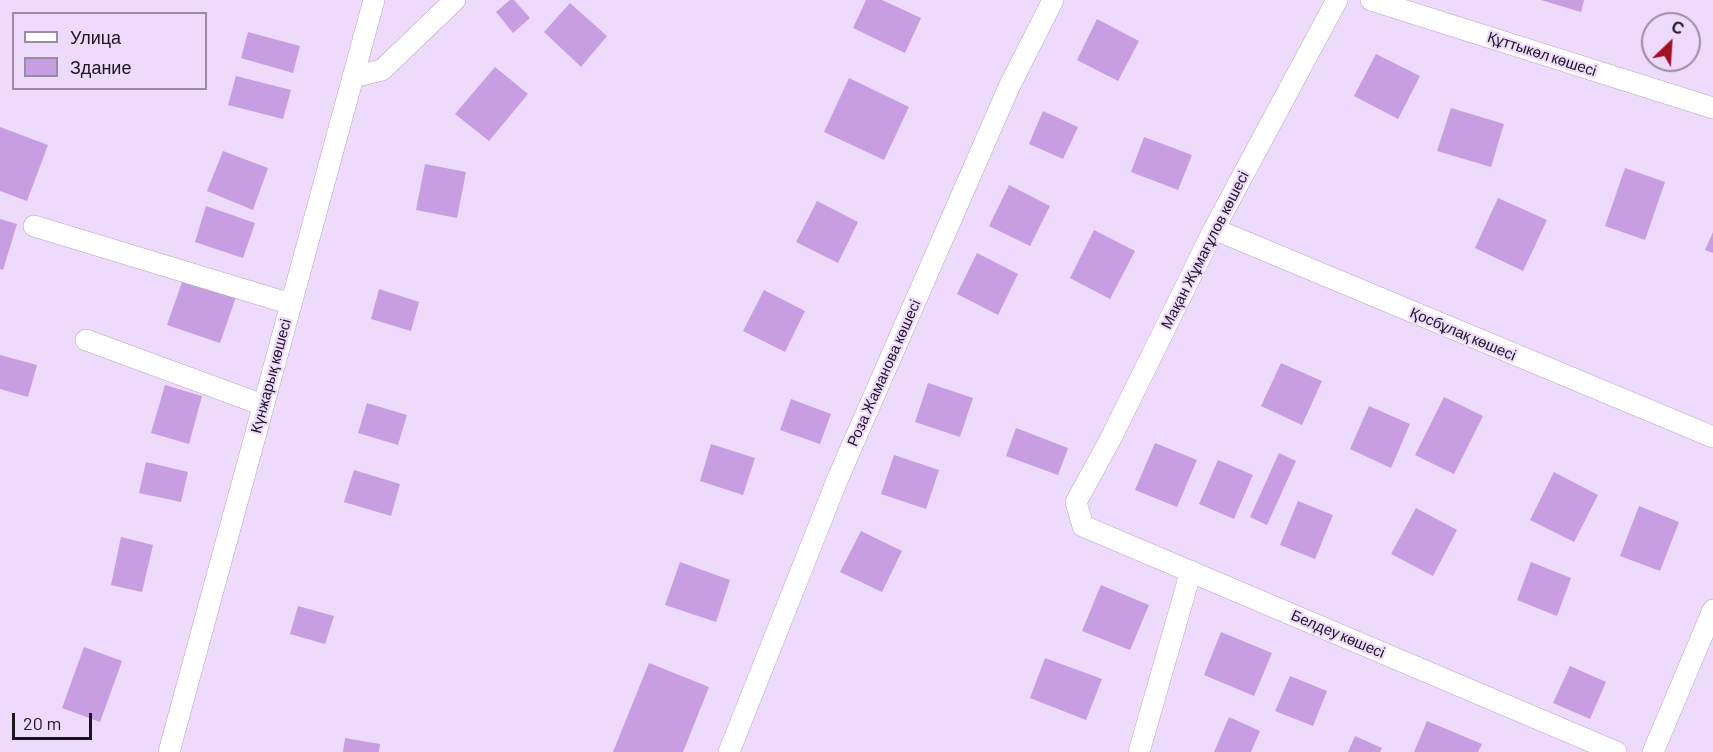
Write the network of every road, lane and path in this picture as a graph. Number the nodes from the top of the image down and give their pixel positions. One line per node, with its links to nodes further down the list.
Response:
1 (374, 0): 6 (street, Күнжарық көшесі)
2 (455, 0): 6 (street)
3 (1053, 0): 18 (street, Роза Жаманова көшесі)
4 (1337, 0): 9 (street, Мақан Жұмағұлов көшесі)
5 (1371, 0): 7 (street, Құттыкөл көшесі)
6 (352, 77): 10 (street, Күнжарық көшесі)
7 (1713, 108)
8 (34, 226): 10 (street)
9 (1214, 229): 13 (street, Қосбұлақ көшесі); 14 (street, Мақан Жұмағұлов көшесі)
10 (291, 304): 12 (street, Күнжарық көшесі)
11 (86, 340): 12 (street)
12 (263, 405): 17 (street, Күнжарық көшесі)
13 (1713, 437)
14 (1076, 502): 15 (street, Белдеу көшесі)
15 (1191, 571): 19 (street); 20 (street, Белдеу көшесі)
16 (1713, 610): 21 (street)
17 (169, 752)
18 (729, 752)
19 (1139, 752)
20 (1616, 752)
21 (1653, 752)

